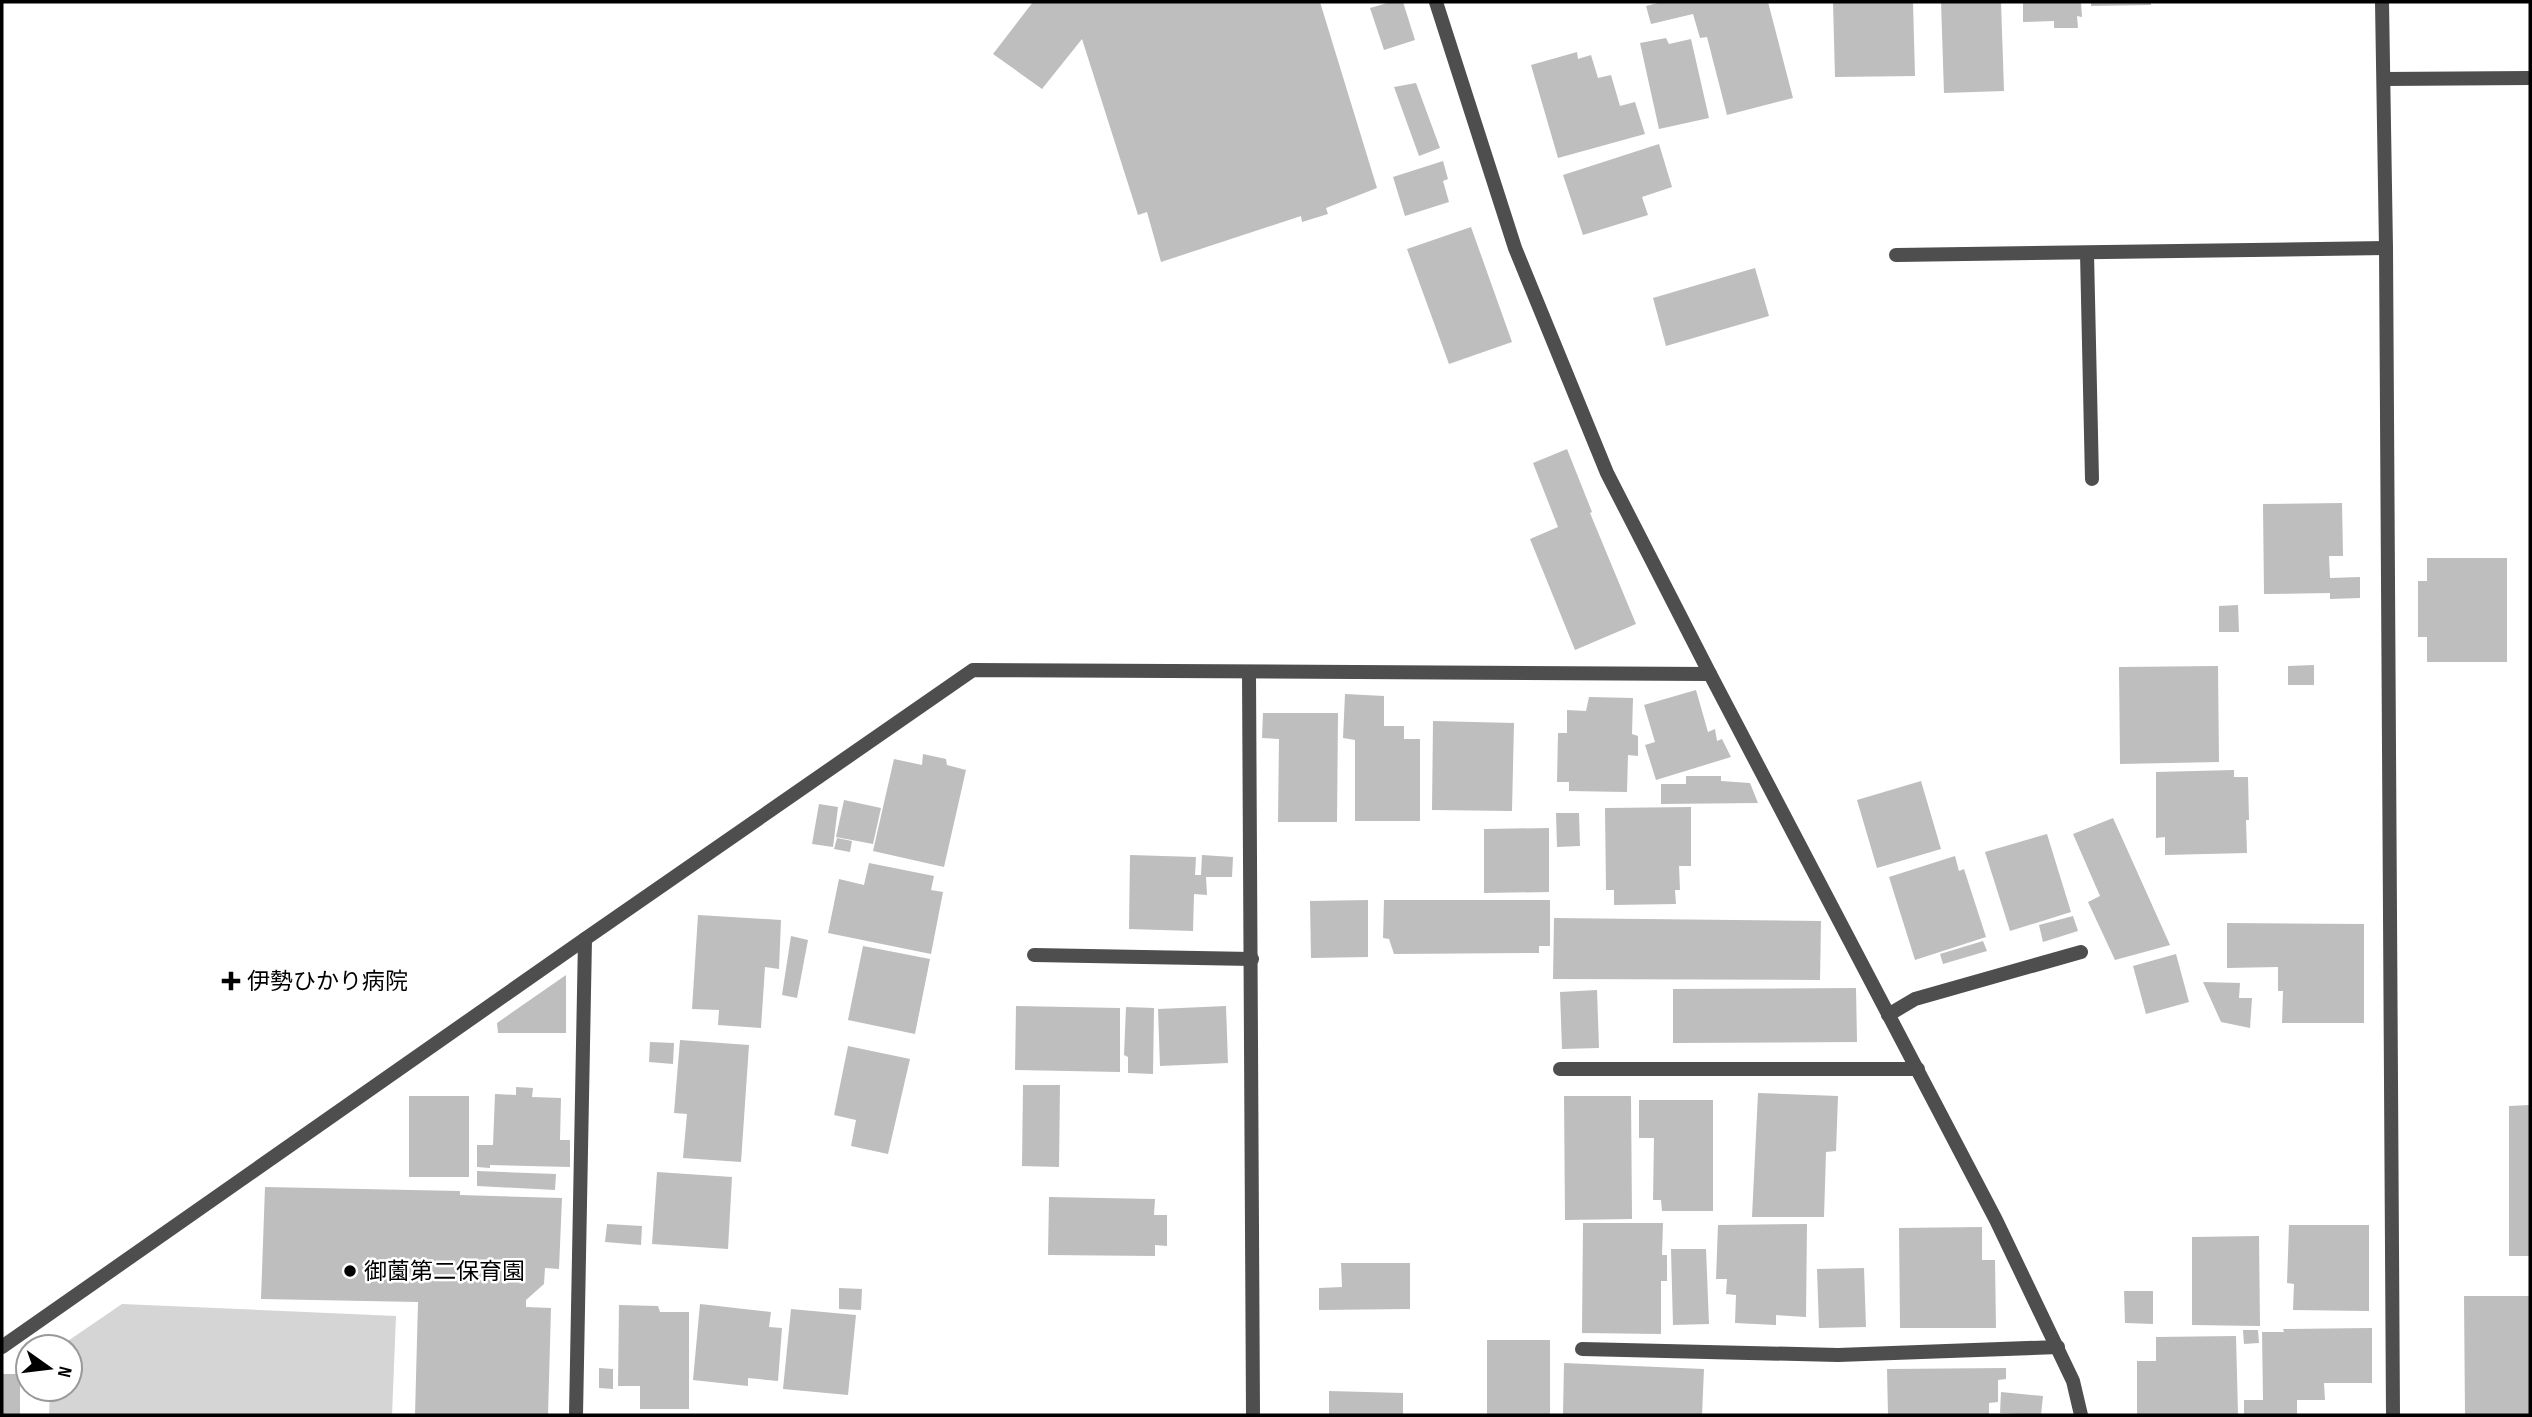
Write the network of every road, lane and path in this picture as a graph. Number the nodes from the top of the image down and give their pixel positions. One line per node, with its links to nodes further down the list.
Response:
1 (1436, 2): 10 (street)
2 (2382, 2): 4 (street)
3 (2530, 78): 4 (street)
4 (2384, 79): 5 (street)
5 (2386, 248): 6 (street); 24 (street)
6 (2087, 253): 7 (street); 8 (street)
7 (1896, 256)
8 (2092, 479)
9 (1249, 673): 10 (street); 11 (street); 14 (street)
10 (1710, 674): 15 (street)
11 (584, 939): 19 (street); 21 (street)
12 (2081, 952): 15 (street)
13 (1034, 955): 14 (street)
14 (1252, 959): 22 (street)
15 (1888, 1015): 17 (street)
16 (1560, 1069): 17 (street)
17 (1918, 1069): 18 (street)
18 (2058, 1347): 20 (street); 23 (street)
19 (2, 1348)
20 (1582, 1349)
21 (576, 1415)
22 (1253, 1415)
23 (2081, 1415)
24 (2393, 1415)

